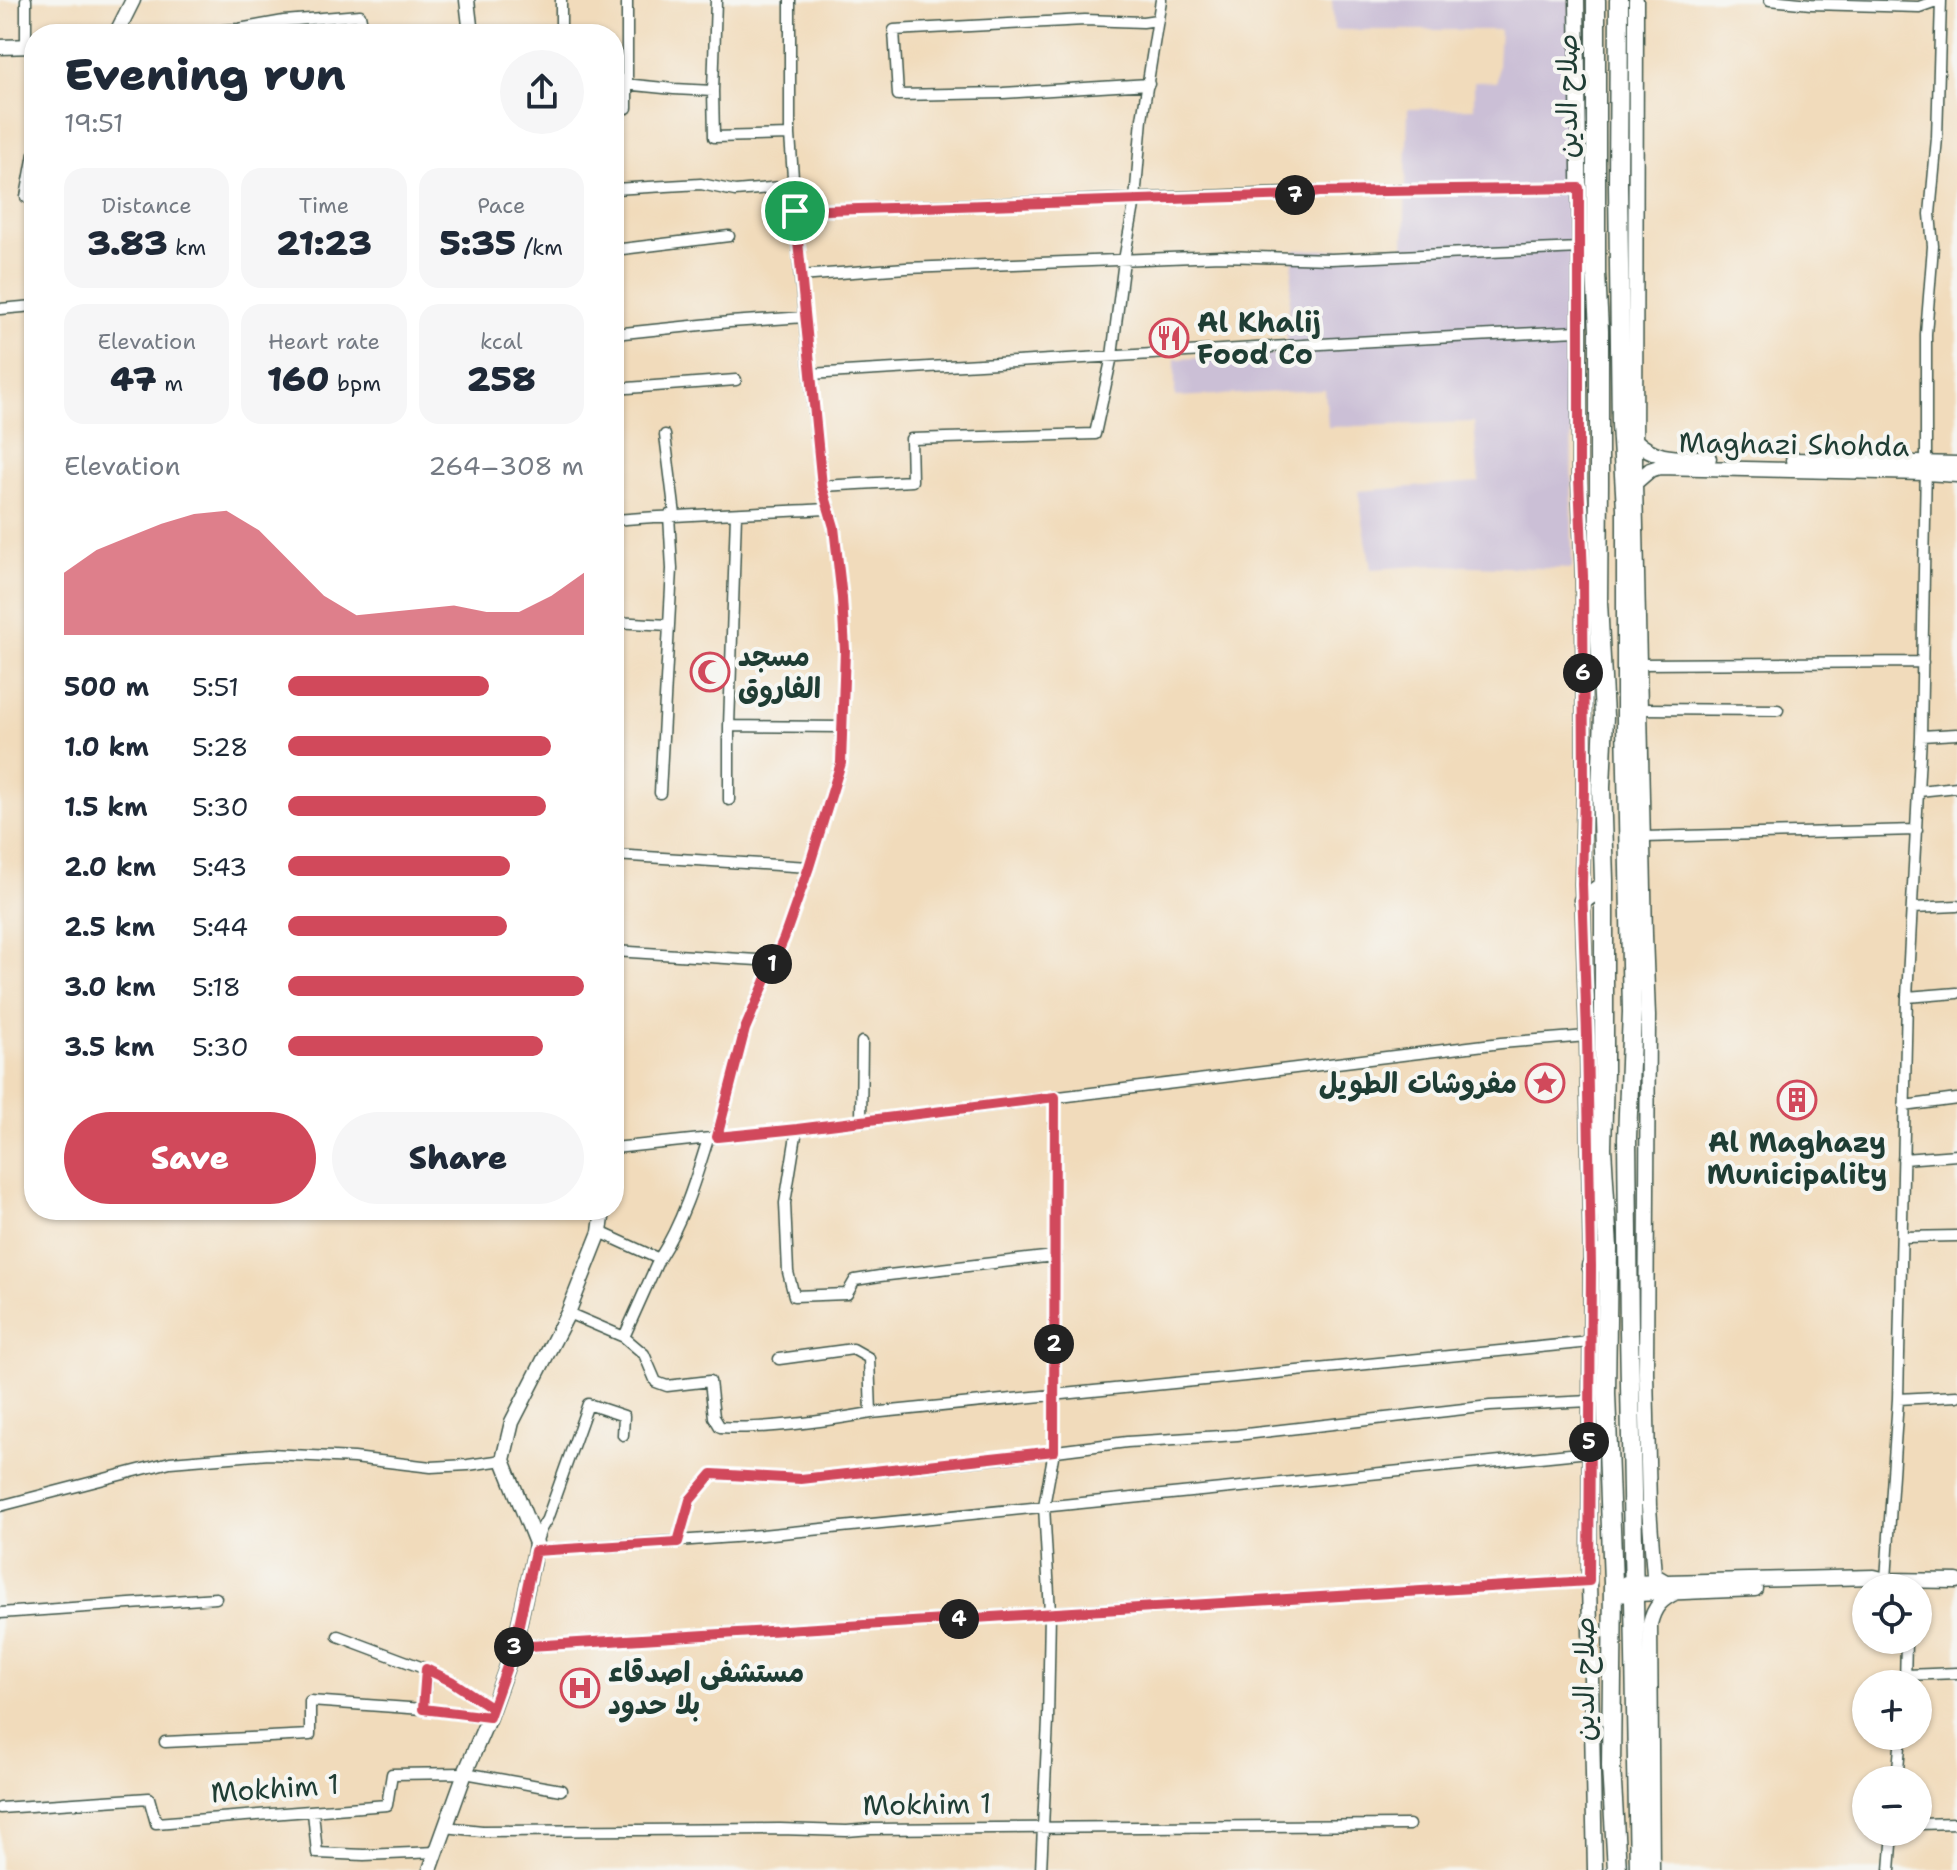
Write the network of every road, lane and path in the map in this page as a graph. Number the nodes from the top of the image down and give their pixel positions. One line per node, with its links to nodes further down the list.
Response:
1 (26, 0): 16 (street)
2 (133, 0): 17 (street)
3 (467, 0): 20 (street)
4 (561, 0): 21 (street)
5 (627, 0): 25 (street)
6 (716, 0): 27 (street)
7 (790, 0): 29 (street)
8 (1161, 0): 15 (street)
9 (1577, 0): 32 (street)
10 (1596, 0): 54 (highway, صلاح الدين)
11 (1619, 0): 55 (highway, صلاح الدين)
12 (1636, 0): 50 (street)
13 (1770, 0): 14 (street)
14 (1940, 0): 52 (street)
15 (1157, 20): 26 (street); 26 (street)
16 (28, 24)
17 (122, 24)
18 (267, 24): 19 (street)
19 (362, 24)
20 (470, 24)
21 (561, 24)
22 (24, 46): 23 (street)
23 (0, 47)
24 (624, 84): 25 (street)
25 (627, 84): 27 (street); 28 (street)
26 (1149, 84): 33 (street)
27 (713, 91): 29 (street)
28 (627, 108)
29 (790, 135): 30 (street)
30 (792, 186): 31 (street); 34 (street)
31 (624, 188)
32 (1579, 188): 33 (street); 36 (street)
33 (1135, 200): 34 (street); 38 (street)
34 (795, 211): 39 (street)
35 (729, 236): 37 (street)
36 (1580, 248): 38 (street); 43 (street)
37 (624, 249)
38 (1124, 260): 39 (street); 45 (street)
39 (800, 276): 42 (street)
40 (24, 307): 41 (street)
41 (0, 309)
42 (805, 317): 44 (street); 46 (street)
43 (1578, 331): 45 (street); 82 (street)
44 (624, 333)
45 (1112, 356): 46 (street); 56 (street)
46 (810, 374): 56 (street)
47 (736, 380): 48 (street)
48 (624, 388)
49 (665, 435): 59 (street)
50 (1635, 440): 52 (street, Maghazi Shohda); 55 (street)
51 (1957, 464): 52 (street, Maghazi Shohda)
52 (1926, 468): 53 (street, Maghazi Shohda); 55 (street, Maghazi Shohda); 63 (street)
53 (1957, 475)
54 (1599, 484): 55 (highway); 67 (highway, صلاح الدين)
55 (1630, 485): 64 (street); 68 (highway, صلاح الدين)
56 (822, 486): 57 (street)
57 (828, 509): 58 (street); 70 (street)
58 (736, 514): 59 (street); 69 (street)
59 (672, 515): 60 (street); 62 (street)
60 (624, 519)
61 (624, 623): 62 (street)
62 (669, 625): 75 (street)
63 (1923, 662): 64 (street); 72 (street)
64 (1640, 664): 65 (street)
65 (1641, 709): 66 (street); 78 (street)
66 (1778, 710)
67 (1604, 716): 68 (highway); 81 (highway, صلاح الدين)
68 (1626, 723): 131 (highway, صلاح الدين)
69 (729, 726): 70 (street); 76 (street)
70 (842, 727): 80 (street)
71 (1957, 734): 72 (street)
72 (1921, 736): 74 (street)
73 (1957, 787): 74 (street)
74 (1919, 791): 77 (street)
75 (660, 793)
76 (729, 800)
77 (1917, 830): 78 (street); 84 (street)
78 (1644, 837): 130 (street)
79 (624, 856): 80 (street)
80 (809, 867): 86 (street)
81 (1604, 885): 82 (highway); 104 (highway, صلاح الدين)
82 (1583, 900): 89 (street)
83 (1957, 906): 84 (street)
84 (1913, 908): 88 (street)
85 (624, 952): 86 (street)
86 (773, 961): 96 (street)
87 (1957, 993): 88 (street)
88 (1907, 997): 93 (street)
89 (1587, 1036): 91 (street); 107 (street)
90 (862, 1042): 94 (street)
91 (1055, 1097): 94 (street); 105 (street)
92 (1957, 1099): 93 (street)
93 (1904, 1106): 99 (street)
94 (861, 1121): 95 (street)
95 (797, 1129): 96 (street); 105 (street)
96 (712, 1138): 97 (street); 106 (street)
97 (624, 1147)
98 (1957, 1155): 99 (street)
99 (1903, 1159): 103 (street)
100 (602, 1220): 101 (street)
101 (600, 1232): 106 (street); 108 (street)
102 (1957, 1236): 103 (street)
103 (1902, 1237): 114 (street)
104 (1608, 1248): 107 (highway); 132 (highway, صلاح الدين)
105 (1054, 1256): 112 (street)
106 (659, 1259): 109 (street)
107 (1591, 1266): 110 (street)
108 (568, 1313): 109 (street); 120 (street)
109 (624, 1337): 116 (street)
110 (1590, 1342): 112 (street); 115 (street)
111 (779, 1359): 116 (street)
112 (1054, 1395): 116 (street); 118 (street)
113 (1957, 1396): 114 (street)
114 (1898, 1399): 125 (street)
115 (1590, 1401): 118 (street); 119 (street)
116 (871, 1413)
117 (623, 1435): 124 (street)
118 (1054, 1451): 122 (street); 123 (street)
119 (1589, 1452): 122 (street); 127 (street)
120 (503, 1460): 121 (street); 124 (street)
121 (0, 1506)
122 (1044, 1506): 123 (street); 134 (street)
123 (678, 1542): 124 (street)
124 (536, 1547): 137 (street)
125 (1886, 1574)
126 (1852, 1578): 130 (street)
127 (1589, 1581): 134 (street); 158 (street)
128 (1957, 1581): 129 (street)
129 (1932, 1582)
130 (1672, 1587): 131 (street); 155 (street)
131 (1634, 1588): 132 (street); 155 (highway, صلاح الدين)
132 (1613, 1589): 159 (highway, صلاح الدين)
133 (216, 1598): 135 (street)
134 (1050, 1612): 137 (street); 152 (street)
135 (0, 1613)
136 (338, 1636): 138 (street)
137 (514, 1647): 142 (street)
138 (426, 1669): 141 (street); 142 (street)
139 (1957, 1673): 140 (street)
140 (1932, 1676)
141 (423, 1709): 142 (street); 143 (street)
142 (490, 1712): 144 (street)
143 (165, 1742)
144 (465, 1773): 145 (street, Mokhim 1); 147 (street, Mokhim 1); 151 (street)
145 (561, 1790)
146 (0, 1808): 147 (street, Mokhim 1)
147 (313, 1812): 154 (street)
148 (1957, 1823): 149 (street)
149 (1932, 1824)
150 (1409, 1825): 152 (street, Mokhim 1)
151 (445, 1827): 152 (street, Mokhim 1); 154 (street)
152 (1043, 1829): 157 (street)
153 (1892, 1846): 160 (street)
154 (437, 1852): 156 (street)
155 (1646, 1864)
156 (430, 1870)
157 (1041, 1870)
158 (1595, 1870)
159 (1617, 1870)
160 (1890, 1870)

